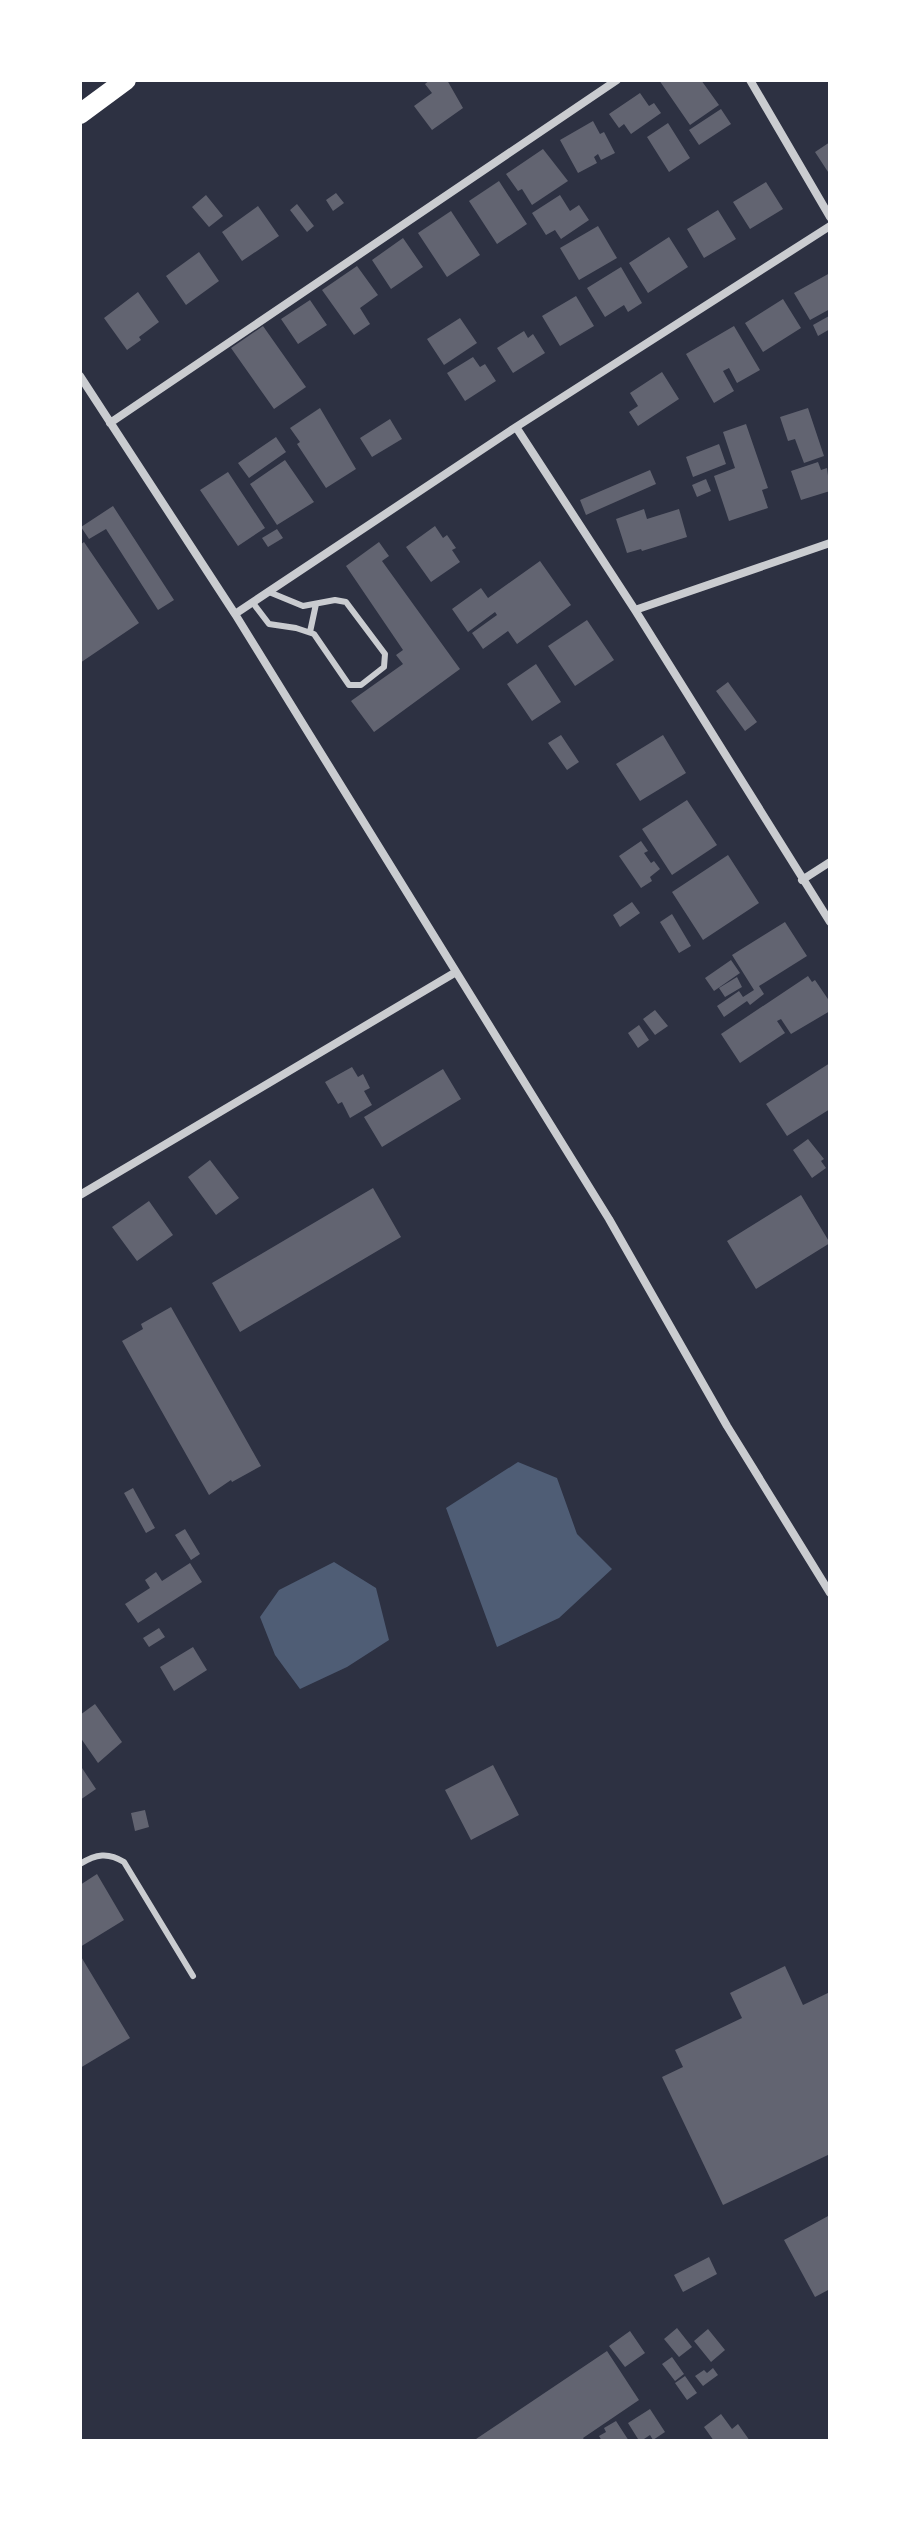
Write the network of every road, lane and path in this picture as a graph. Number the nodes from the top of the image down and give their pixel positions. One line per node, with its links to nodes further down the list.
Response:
1 (126, 80): 4 (highway)
2 (617, 80): 8 (street)
3 (750, 80): 5 (street)
4 (80, 114)
5 (830, 217)
6 (830, 226): 9 (street)
7 (80, 376): 8 (street)
8 (110, 423): 15 (street)
9 (516, 427): 11 (street); 14 (street)
10 (830, 543): 14 (street)
11 (269, 592): 12 (street); 13 (lane)
12 (253, 603): 15 (street); 16 (lane)
13 (316, 604): 16 (lane); 16 (lane)
14 (635, 610): 18 (street)
15 (235, 614): 20 (street)
16 (310, 632)
17 (830, 862): 18 (street)
18 (802, 880): 19 (street)
19 (830, 922)
20 (456, 972): 21 (street); 22 (street)
21 (80, 1195)
22 (830, 1593)
23 (80, 1864): 24 (lane)
24 (193, 1976)

